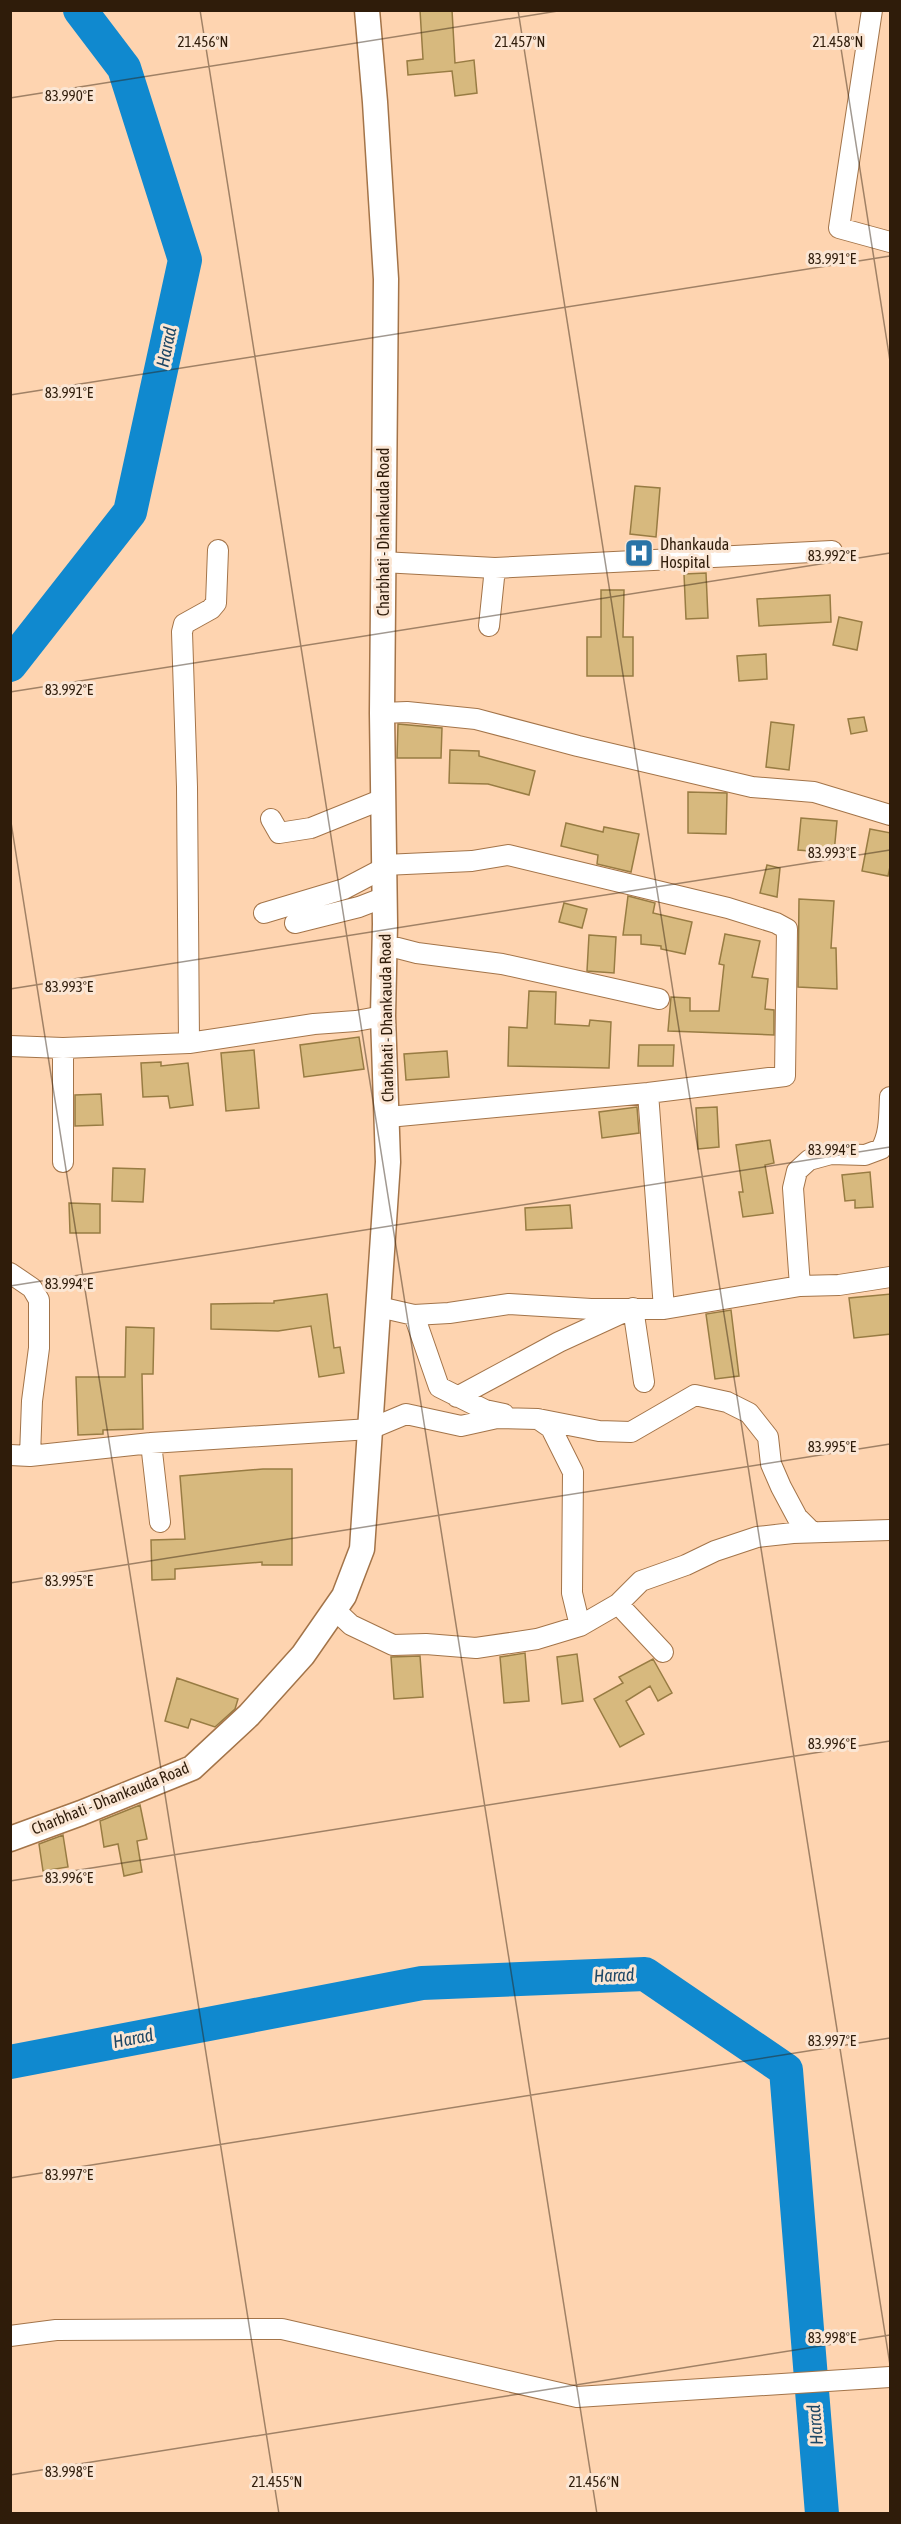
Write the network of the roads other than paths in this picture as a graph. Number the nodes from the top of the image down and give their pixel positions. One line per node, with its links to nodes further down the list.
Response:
1 (367, 10): 6 (street, Charbhati - Dhankauda Road)
2 (872, 10): 3 (street)
3 (891, 242)
4 (218, 550): 20 (street)
5 (832, 550): 7 (street)
6 (382, 562): 7 (street); 9 (street, Charbhati - Dhankauda Road)
7 (495, 568): 8 (street)
8 (489, 626)
9 (382, 713): 10 (street, Charbhati - Dhankauda Road); 11 (street)
10 (383, 799): 12 (street); 13 (street, Charbhati - Dhankauda Road)
11 (891, 815)
12 (271, 819)
13 (384, 867): 14 (street, Charbhati - Dhankauda Road); 15 (street); 23 (street)
14 (385, 897): 16 (street); 17 (street, Charbhati - Dhankauda Road)
15 (264, 913)
16 (295, 923)
17 (385, 924): 18 (street); 19 (street, Charbhati - Dhankauda Road)
18 (659, 999)
19 (383, 1016): 20 (street); 25 (street, Charbhati - Dhankauda Road)
20 (189, 1043): 22 (street)
21 (10, 1046): 22 (street)
22 (63, 1048): 27 (street)
23 (648, 1093): 25 (street); 33 (street)
24 (891, 1097): 26 (street)
25 (388, 1117): 31 (street, Charbhati - Dhankauda Road)
26 (890, 1124): 30 (street)
27 (63, 1162)
28 (10, 1273): 41 (street)
29 (891, 1277): 30 (street)
30 (800, 1286): 33 (street)
31 (379, 1307): 34 (street); 39 (street, Charbhati - Dhankauda Road)
32 (633, 1308): 33 (street); 34 (street); 35 (street); 36 (street)
33 (664, 1309)
34 (414, 1315): 36 (street)
35 (644, 1382)
36 (450, 1393): 37 (street); 38 (street)
37 (424, 1418): 38 (street); 39 (street)
38 (530, 1418): 44 (street); 47 (street)
39 (370, 1429): 40 (street); 46 (street, Charbhati - Dhankauda Road)
40 (151, 1443): 41 (street); 42 (street)
41 (20, 1455)
42 (160, 1521)
43 (891, 1530): 44 (street)
44 (812, 1532): 45 (street)
45 (618, 1604): 47 (street); 48 (street)
46 (335, 1610): 47 (street); 49 (street, Charbhati - Dhankauda Road)
47 (580, 1626)
48 (663, 1652)
49 (10, 1839)
50 (10, 2336): 51 (street)
51 (891, 2377)

